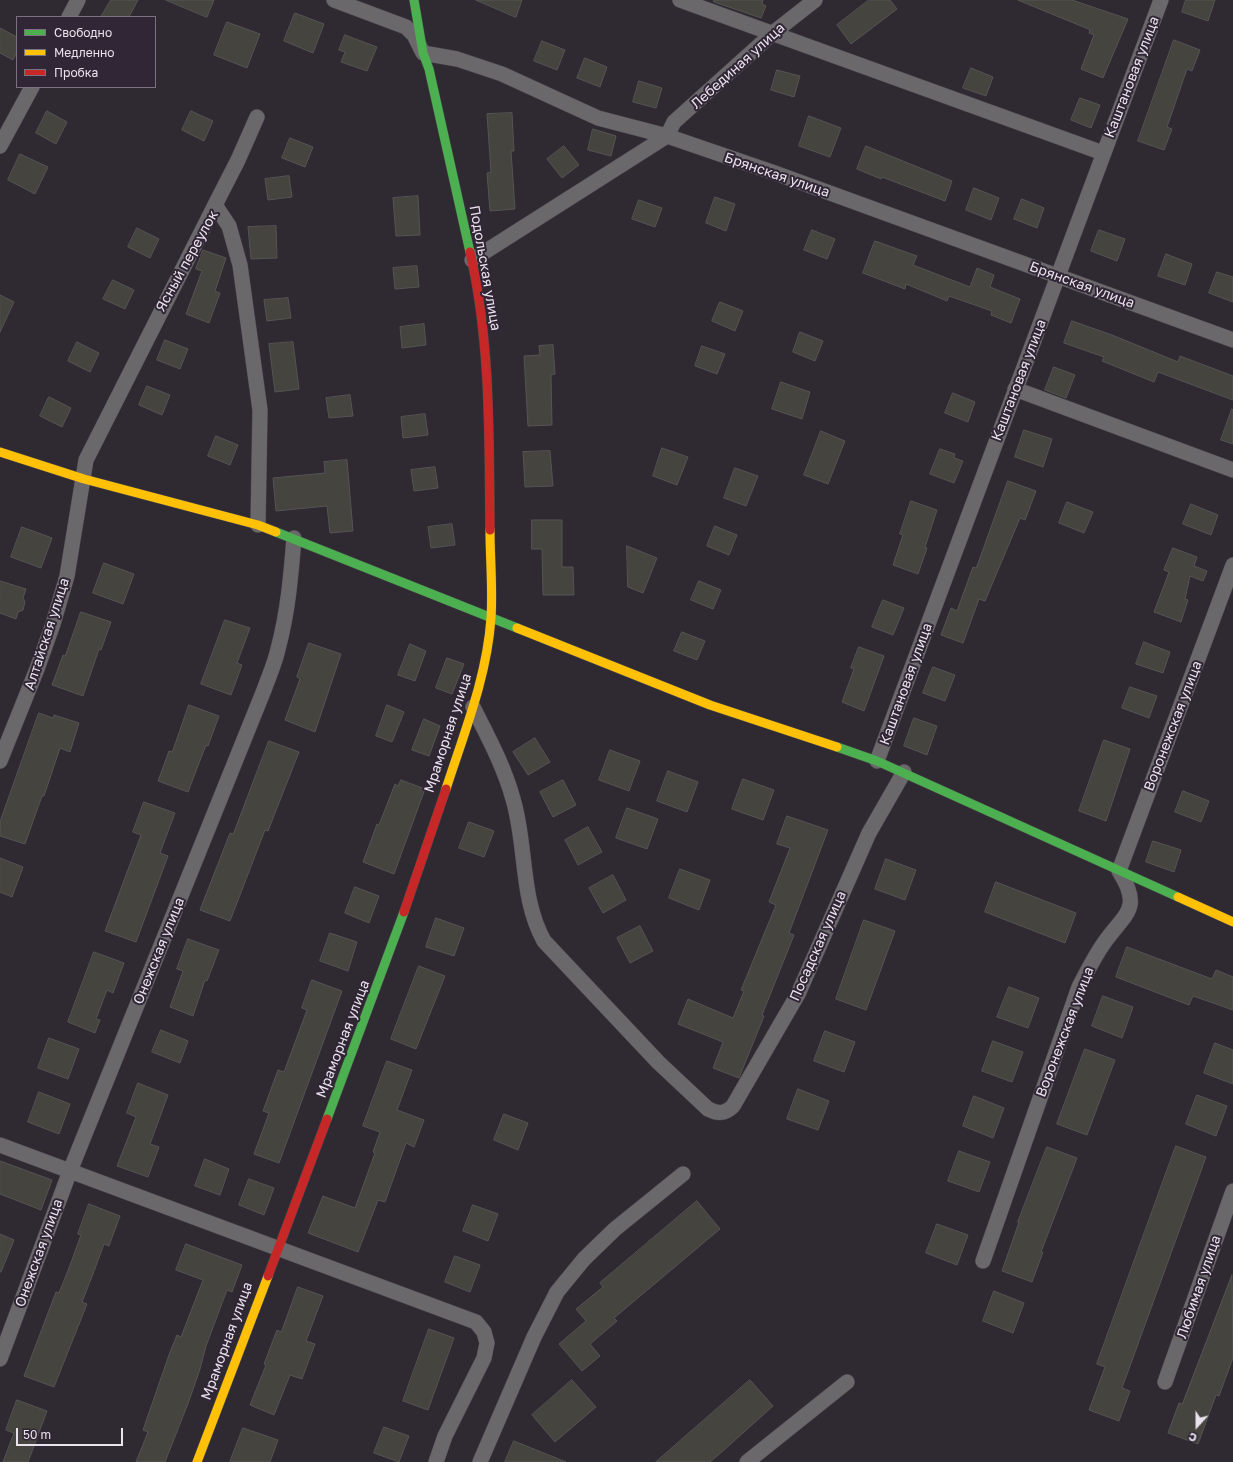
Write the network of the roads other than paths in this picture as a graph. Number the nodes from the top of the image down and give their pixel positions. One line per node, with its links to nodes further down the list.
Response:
1 (78, 0): 7 (street)
2 (334, 0): 9 (street)
3 (414, 0): 9 (street, Подольская улица)
4 (680, 0): 8 (street)
5 (815, 0): 8 (street, Лебединая улица)
6 (1161, 0): 14 (street, Каштановая улица)
7 (70, 16)
8 (773, 33): 12 (street, Лебединая улица); 14 (street)
9 (423, 53): 12 (street, Брянская улица); 16 (street, Подольская улица)
10 (31, 88): 13 (street)
11 (257, 117): 15 (street)
12 (666, 136): 16 (street); 17 (street, Брянская улица)
13 (0, 146)
14 (1103, 153): 17 (street, Каштановая улица)
15 (215, 205): 22 (street, Ясный переулок); 23 (street, Ясный переулок)
16 (472, 260): 26 (street, Подольская улица)
17 (1058, 276): 18 (street, Брянская улица); 19 (street, Каштановая улица)
18 (1233, 340)
19 (1015, 389): 21 (street); 29 (street, Каштановая улица)
20 (0, 452): 22 (street)
21 (1233, 470)
22 (84, 479): 23 (street); 28 (street, Алтайская улица)
23 (258, 525): 24 (street)
24 (294, 538): 26 (street); 34 (street, Онежская улица)
25 (1233, 565): 31 (street, Воронежская улица)
26 (491, 618): 27 (street, Мраморная улица); 29 (street)
27 (473, 707): 30 (street, Посадская улица); 37 (street, Мраморная улица)
28 (0, 761)
29 (878, 761): 30 (street)
30 (904, 772): 31 (street)
31 (1119, 871): 32 (street); 38 (street, Воронежская улица)
32 (1233, 922)
33 (0, 1145): 34 (street)
34 (70, 1171): 37 (street); 39 (street, Онежская улица)
35 (683, 1174): 44 (street)
36 (1233, 1191): 41 (street, Любимая улица)
37 (278, 1247): 42 (street, Мраморная улица); 43 (street)
38 (983, 1262)
39 (0, 1358)
40 (847, 1382): 45 (street)
41 (1165, 1382)
42 (197, 1462)
43 (436, 1462)
44 (480, 1462)
45 (747, 1462)

